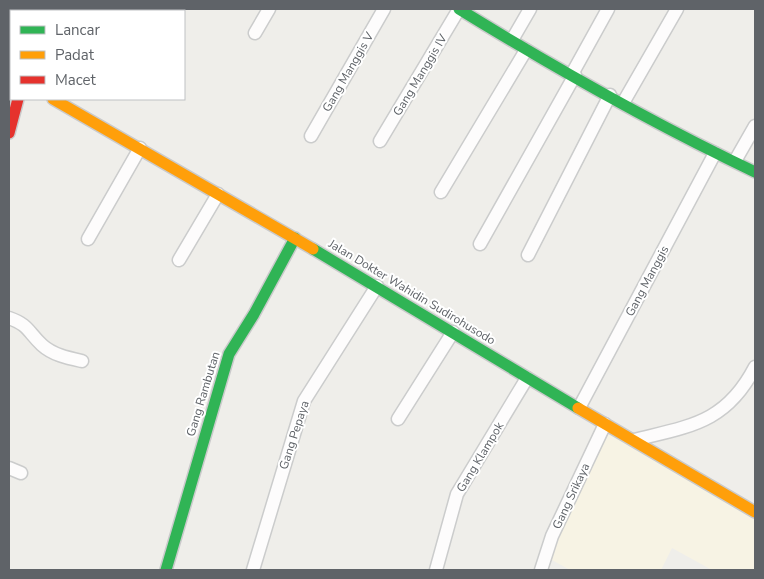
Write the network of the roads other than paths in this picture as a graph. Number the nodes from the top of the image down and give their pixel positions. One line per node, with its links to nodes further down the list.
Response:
1 (269, 9): 7 (street)
2 (384, 9): 17 (street, Gang Manggis V)
3 (459, 9): 8 (main road); 18 (street, Gang Manggis IV)
4 (530, 9): 8 (street)
5 (608, 9): 10 (street)
6 (677, 9): 14 (street)
7 (255, 33)
8 (512, 40): 9 (main road)
9 (526, 50): 10 (main road); 23 (street)
10 (574, 75): 11 (main road); 27 (street)
11 (610, 95): 14 (main road); 28 (street)
12 (18, 100): 16 (main road)
13 (68, 102): 19 (main road, Jalan Dokter Wahidin Sudirohusodo)
14 (623, 103): 20 (main road)
15 (755, 126): 21 (street)
16 (9, 133)
17 (311, 136)
18 (380, 141)
19 (140, 148): 24 (main road, Jalan Dokter Wahidin Sudirohusodo); 26 (street)
20 (715, 153): 21 (main road); 36 (street, Gang Manggis)
21 (735, 161): 22 (main road)
22 (755, 172)
23 (441, 192)
24 (218, 194): 25 (main road, Jalan Dokter Wahidin Sudirohusodo); 29 (street)
25 (295, 238): 30 (main road, Jalan Dokter Wahidin Sudirohusodo); 41 (main road, Gang Rambutan)
26 (88, 239)
27 (480, 244)
28 (528, 255)
29 (178, 260)
30 (377, 286): 32 (main road, Jalan Dokter Wahidin Sudirohusodo); 42 (street, Gang Pepaya)
31 (9, 318): 33 (street)
32 (453, 332): 35 (main road, Jalan Dokter Wahidin Sudirohusodo); 37 (street)
33 (82, 361)
34 (755, 368): 39 (street)
35 (527, 378): 36 (main road, Jalan Dokter Wahidin Sudirohusodo); 43 (street, Gang Klampok)
36 (578, 408): 38 (main road, Jalan Dokter Wahidin Sudirohusodo)
37 (398, 419)
38 (606, 424): 39 (main road, Jalan Dokter Wahidin Sudirohusodo); 44 (street, Gang Srikaya)
39 (634, 440): 40 (main road, Jalan Dokter Wahidin Sudirohusodo)
40 (755, 512)
41 (166, 570)
42 (253, 570)
43 (436, 570)
44 (541, 570)

